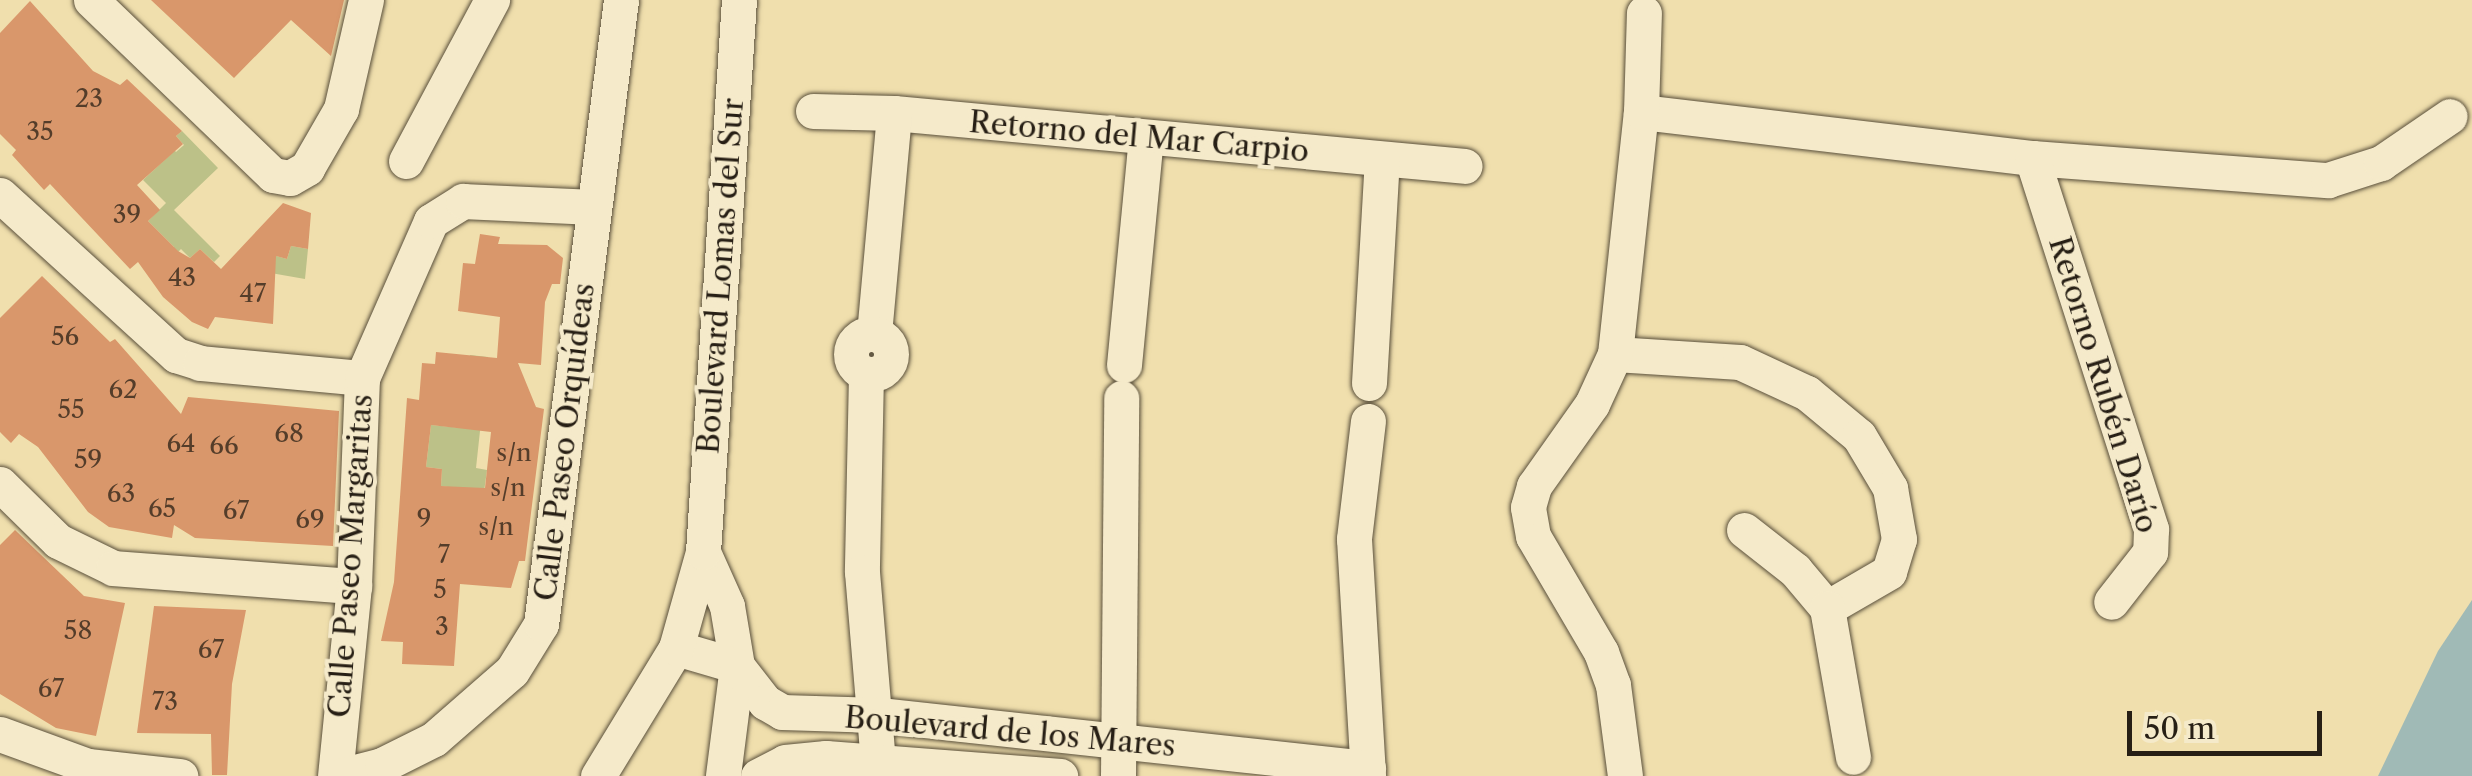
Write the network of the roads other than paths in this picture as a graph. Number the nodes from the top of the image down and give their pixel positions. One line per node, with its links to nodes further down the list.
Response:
1 (91, 0): 2 (street)
2 (366, 0)
3 (492, 0): 14 (street)
4 (621, 0): 17 (street, Calle Paseo Orquídeas)
5 (739, 0): 22 (street, Boulevard Lomas del Sur)
6 (1644, 13): 8 (street)
7 (813, 111): 9 (street, Retorno del Mar Carpio)
8 (1641, 112): 12 (street); 18 (street)
9 (894, 113): 11 (street, Retorno del Mar Carpio); 28 (street)
10 (2450, 116): 12 (street)
11 (1146, 138): 13 (street, Retorno del Mar Carpio); 30 (street)
12 (2032, 158): 24 (street, Retorno Rubén Darío)
13 (1382, 160): 15 (street, Retorno del Mar Carpio); 34 (street)
14 (406, 161)
15 (1465, 166)
16 (0, 195): 19 (street)
17 (593, 207): 19 (street, Calle Paseo Margaritas); 36 (street, Calle Paseo Orquídeas)
18 (1614, 354): 25 (street); 33 (street)
19 (362, 378): 23 (street, Calle Paseo Margaritas)
20 (0, 484): 23 (street)
21 (1744, 530): 25 (street)
22 (703, 552): 26 (street, Boulevard Lomas del Sur); 27 (street, Boulevard Lomas del Sur)
23 (354, 586): 36 (street, Calle Paseo Margaritas)
24 (2110, 602)
25 (1827, 608): 31 (street)
26 (676, 648): 27 (street); 37 (street, Boulevard Lomas del Sur)
27 (737, 666): 28 (street, Boulevard de los Mares); 38 (street, Boulevard Lomas del Sur)
28 (878, 715): 30 (street, Boulevard de los Mares); 32 (street)
29 (0, 734): 35 (street)
30 (1116, 740): 34 (street, Boulevard de los Mares); 41 (street)
31 (1853, 758)
32 (880, 768): 39 (street, Boulevard de los Mares); 40 (street, Boulevard de los Mares)
33 (1634, 769)
34 (1368, 772)
35 (180, 776)
36 (337, 776)
37 (599, 776)
38 (723, 776)
39 (758, 776)
40 (1060, 776)
41 (1118, 776)

